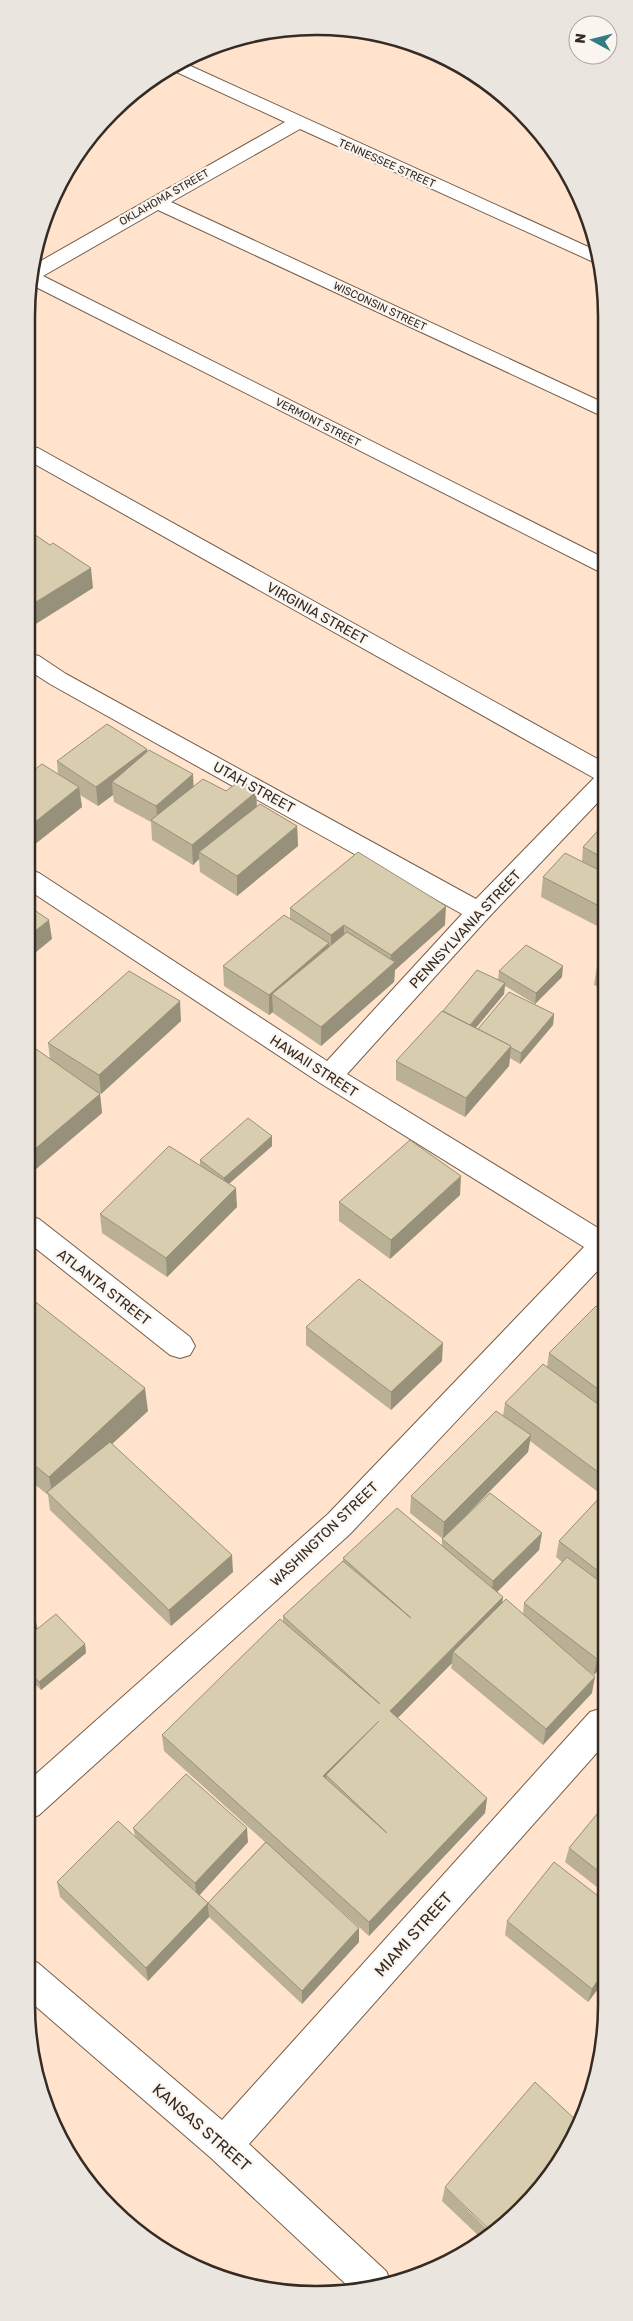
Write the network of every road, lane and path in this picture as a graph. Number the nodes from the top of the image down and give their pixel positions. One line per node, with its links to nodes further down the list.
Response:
1 (183, 69): 2 (street, TENNESSEE STREET)
2 (297, 123): 3 (street, OKLAHOMA STREET); 4 (street, TENNESSEE STREET)
3 (155, 202): 5 (street, OKLAHOMA STREET); 7 (street, WISCONSIN STREET)
4 (591, 255)
5 (39, 270)
6 (37, 281): 9 (street, VERMONT STREET)
7 (598, 407)
8 (35, 455): 11 (street, VIRGINIA STREET)
9 (598, 564)
10 (35, 664): 14 (street, UTAH STREET)
11 (598, 769)
12 (598, 788): 14 (street, PENNSYLVANIA STREET)
13 (35, 882): 15 (street, HAWAII STREET)
14 (480, 912): 15 (street, PENNSYLVANIA STREET)
15 (329, 1076): 17 (street, HAWAII STREET)
16 (35, 1233): 19 (street, ATLANTA STREET)
17 (598, 1243)
18 (598, 1251): 21 (street, WASHINGTON STREET)
19 (180, 1346)
20 (598, 1727): 23 (street, MIAMI STREET)
21 (35, 1797)
22 (35, 1983): 23 (street, KANSAS STREET)
23 (224, 2145): 24 (street, KANSAS STREET)
24 (370, 2281)

